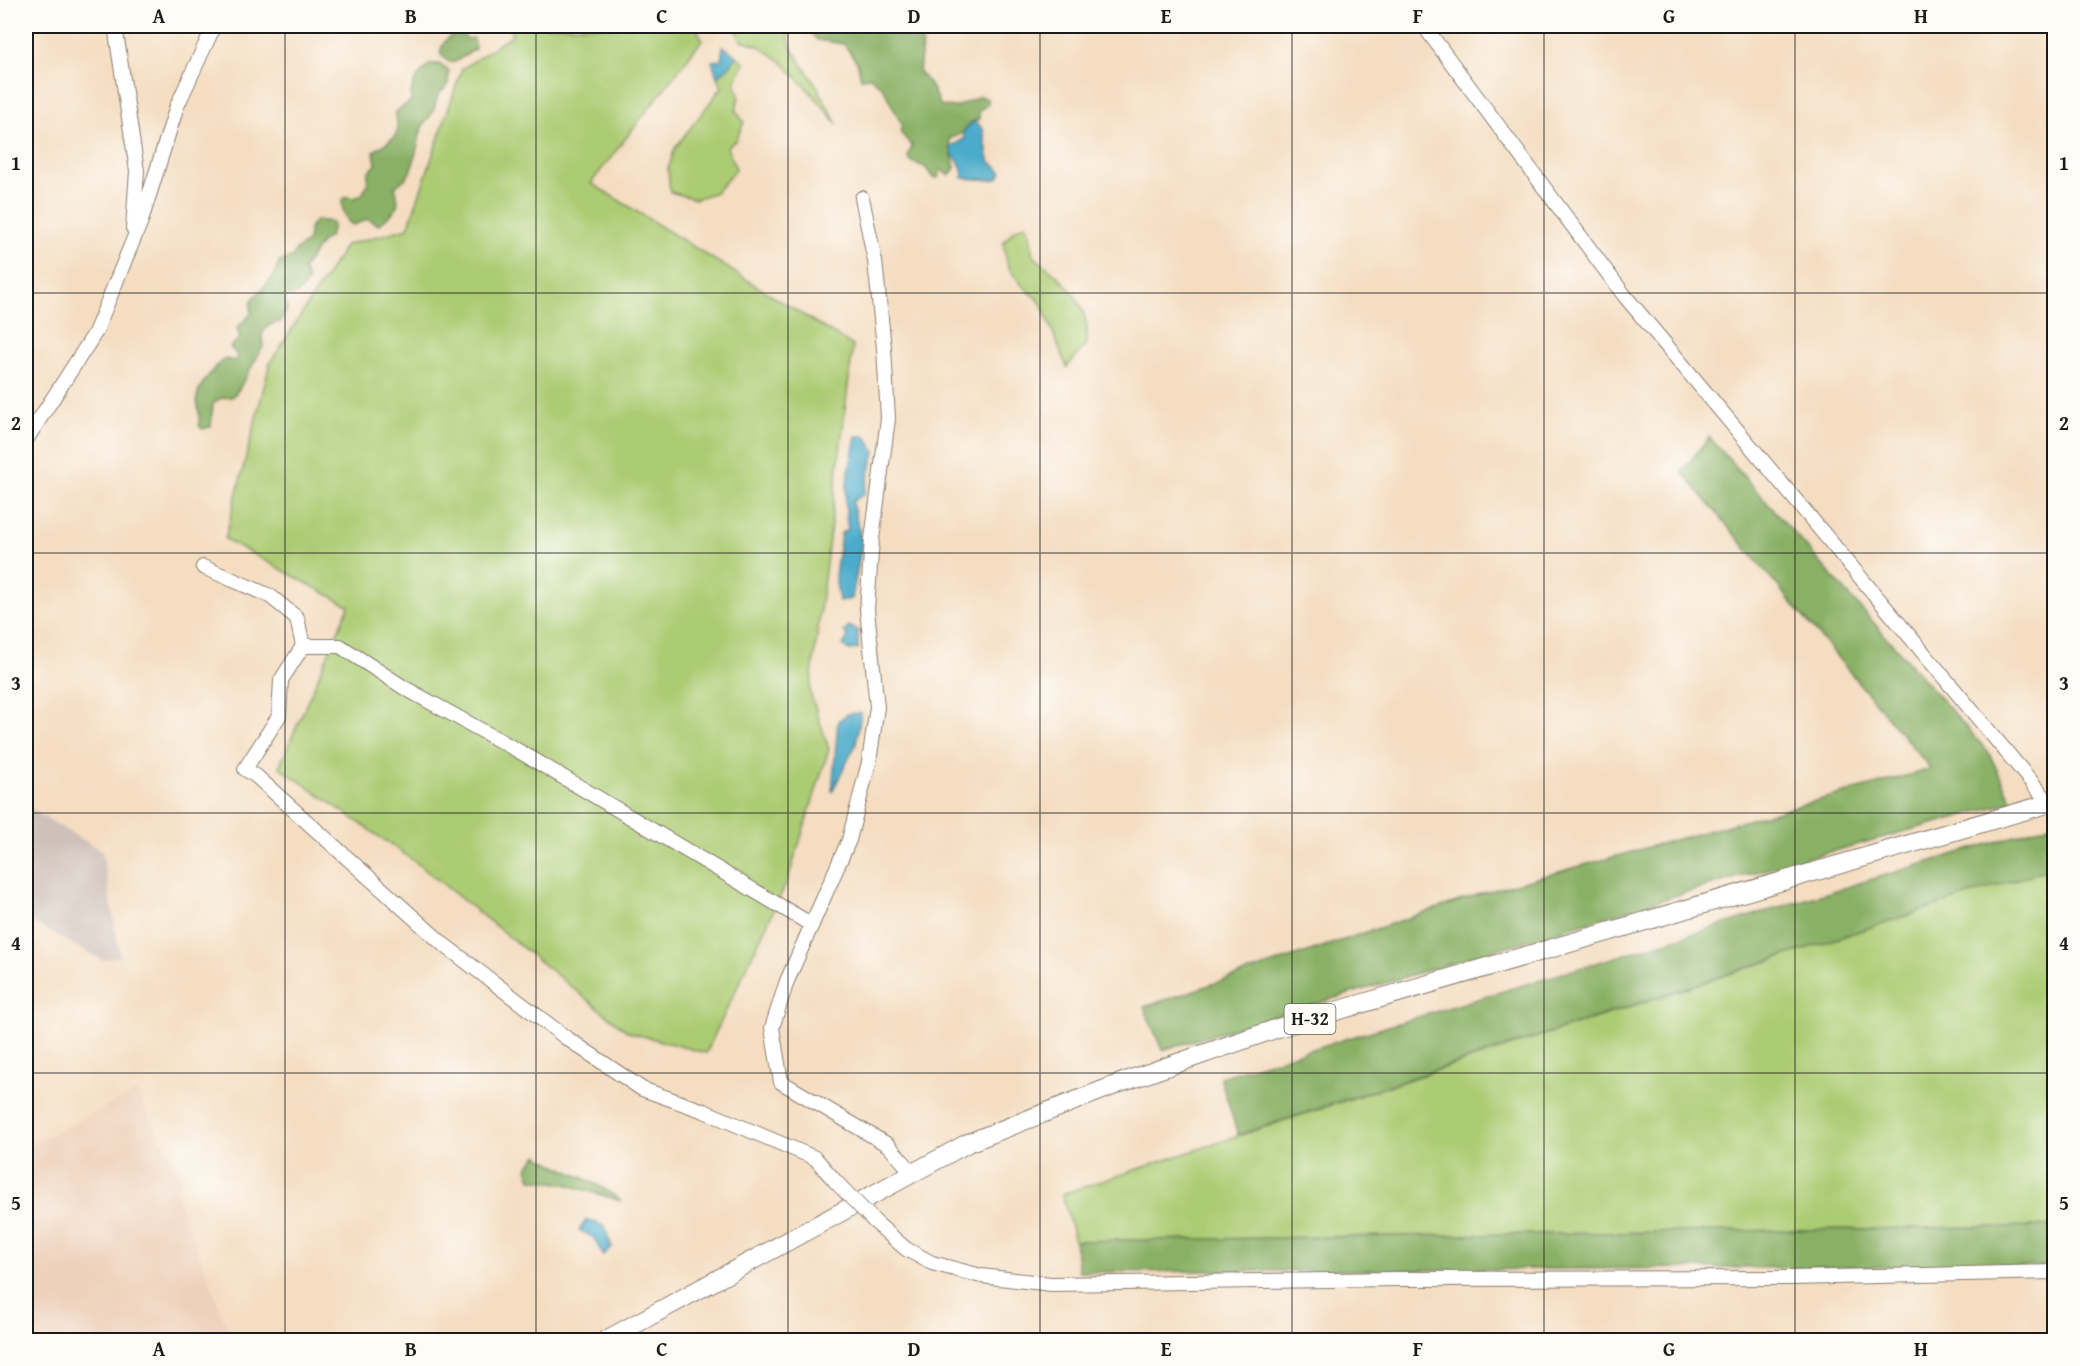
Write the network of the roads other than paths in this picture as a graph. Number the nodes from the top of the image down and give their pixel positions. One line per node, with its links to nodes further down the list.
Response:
1 (115, 26): 5 (street)
2 (214, 26): 5 (street)
3 (1424, 26): 9 (street)
4 (862, 198): 10 (street)
5 (132, 243): 6 (street)
6 (26, 440)
7 (203, 567): 8 (street)
8 (303, 646): 10 (street); 12 (street, bridge)
9 (2052, 803): 11 (main road, Н-32)
10 (812, 925): 11 (street)
11 (913, 1173): 13 (main road, Н-32)
12 (2055, 1272)
13 (606, 1341)

